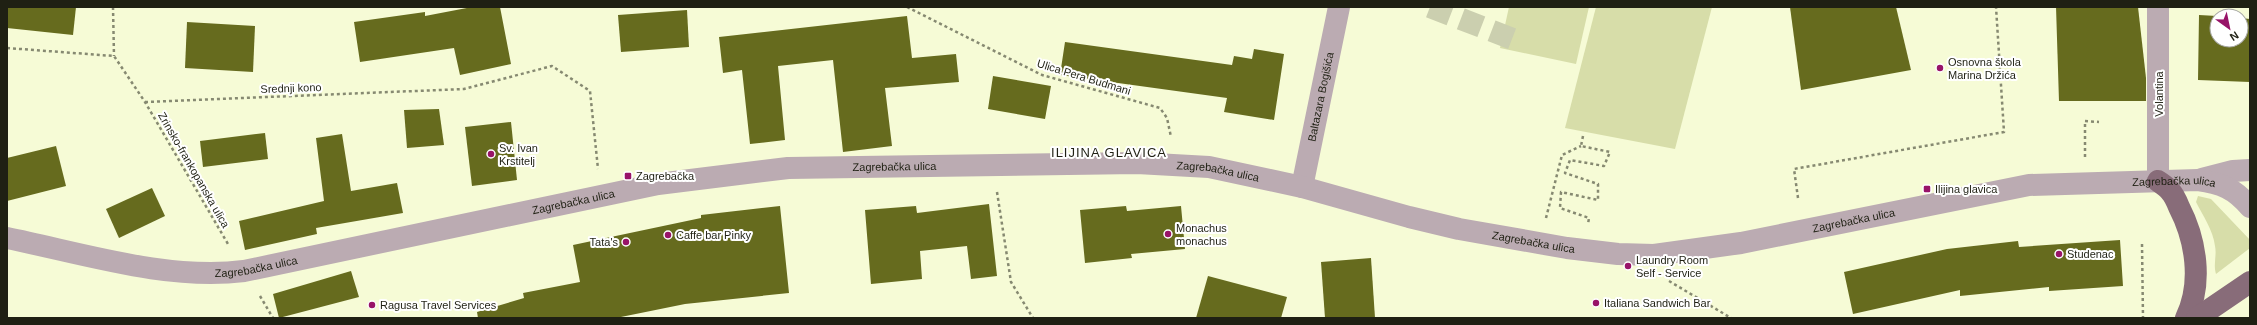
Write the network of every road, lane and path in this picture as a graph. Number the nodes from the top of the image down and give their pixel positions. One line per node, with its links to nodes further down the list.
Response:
1 (113, 7): 7 (path)
2 (907, 7): 12 (path, Ulica Pera Budmani)
3 (1339, 7): 17 (street, Baltazara Bogišića)
4 (1996, 7): 20 (path)
5 (2158, 7): 15 (street, Volantina)
6 (7, 48): 7 (path)
7 (114, 56): 8 (path)
8 (145, 102): 19 (path, Srednji kono); 25 (path, Zrinsko-frankopanska ulica)
9 (2098, 122): 16 (path)
10 (1583, 136): 11 (path)
11 (1581, 146): 23 (path); 26 (path)
12 (1179, 167): 17 (street, Zagrebačka ulica); 19 (street, Zagrebačka ulica)
13 (2250, 170): 14 (street)
14 (2198, 180): 15 (street, Zagrebačka ulica); 21 (street, Zagrebačka ulica)
15 (2158, 181): 16 (street, Zagrebačka ulica); 34 (main road)
16 (2084, 183): 26 (street, Zagrebačka ulica)
17 (1302, 187): 23 (street, Zagrebačka ulica)
18 (997, 189): 31 (path)
19 (600, 195): 22 (street, Zagrebačka ulica)
20 (1798, 198)
21 (2250, 207)
22 (7, 238)
23 (1540, 243): 26 (street, Zagrebačka ulica)
24 (2142, 244): 33 (path)
25 (228, 246)
26 (1583, 250)
27 (1668, 280): 32 (path)
28 (2250, 282): 35 (main road)
29 (259, 294): 30 (path)
30 (273, 318)
31 (1034, 318)
32 (1731, 318)
33 (2143, 318)
34 (2186, 318)
35 (2197, 318)

